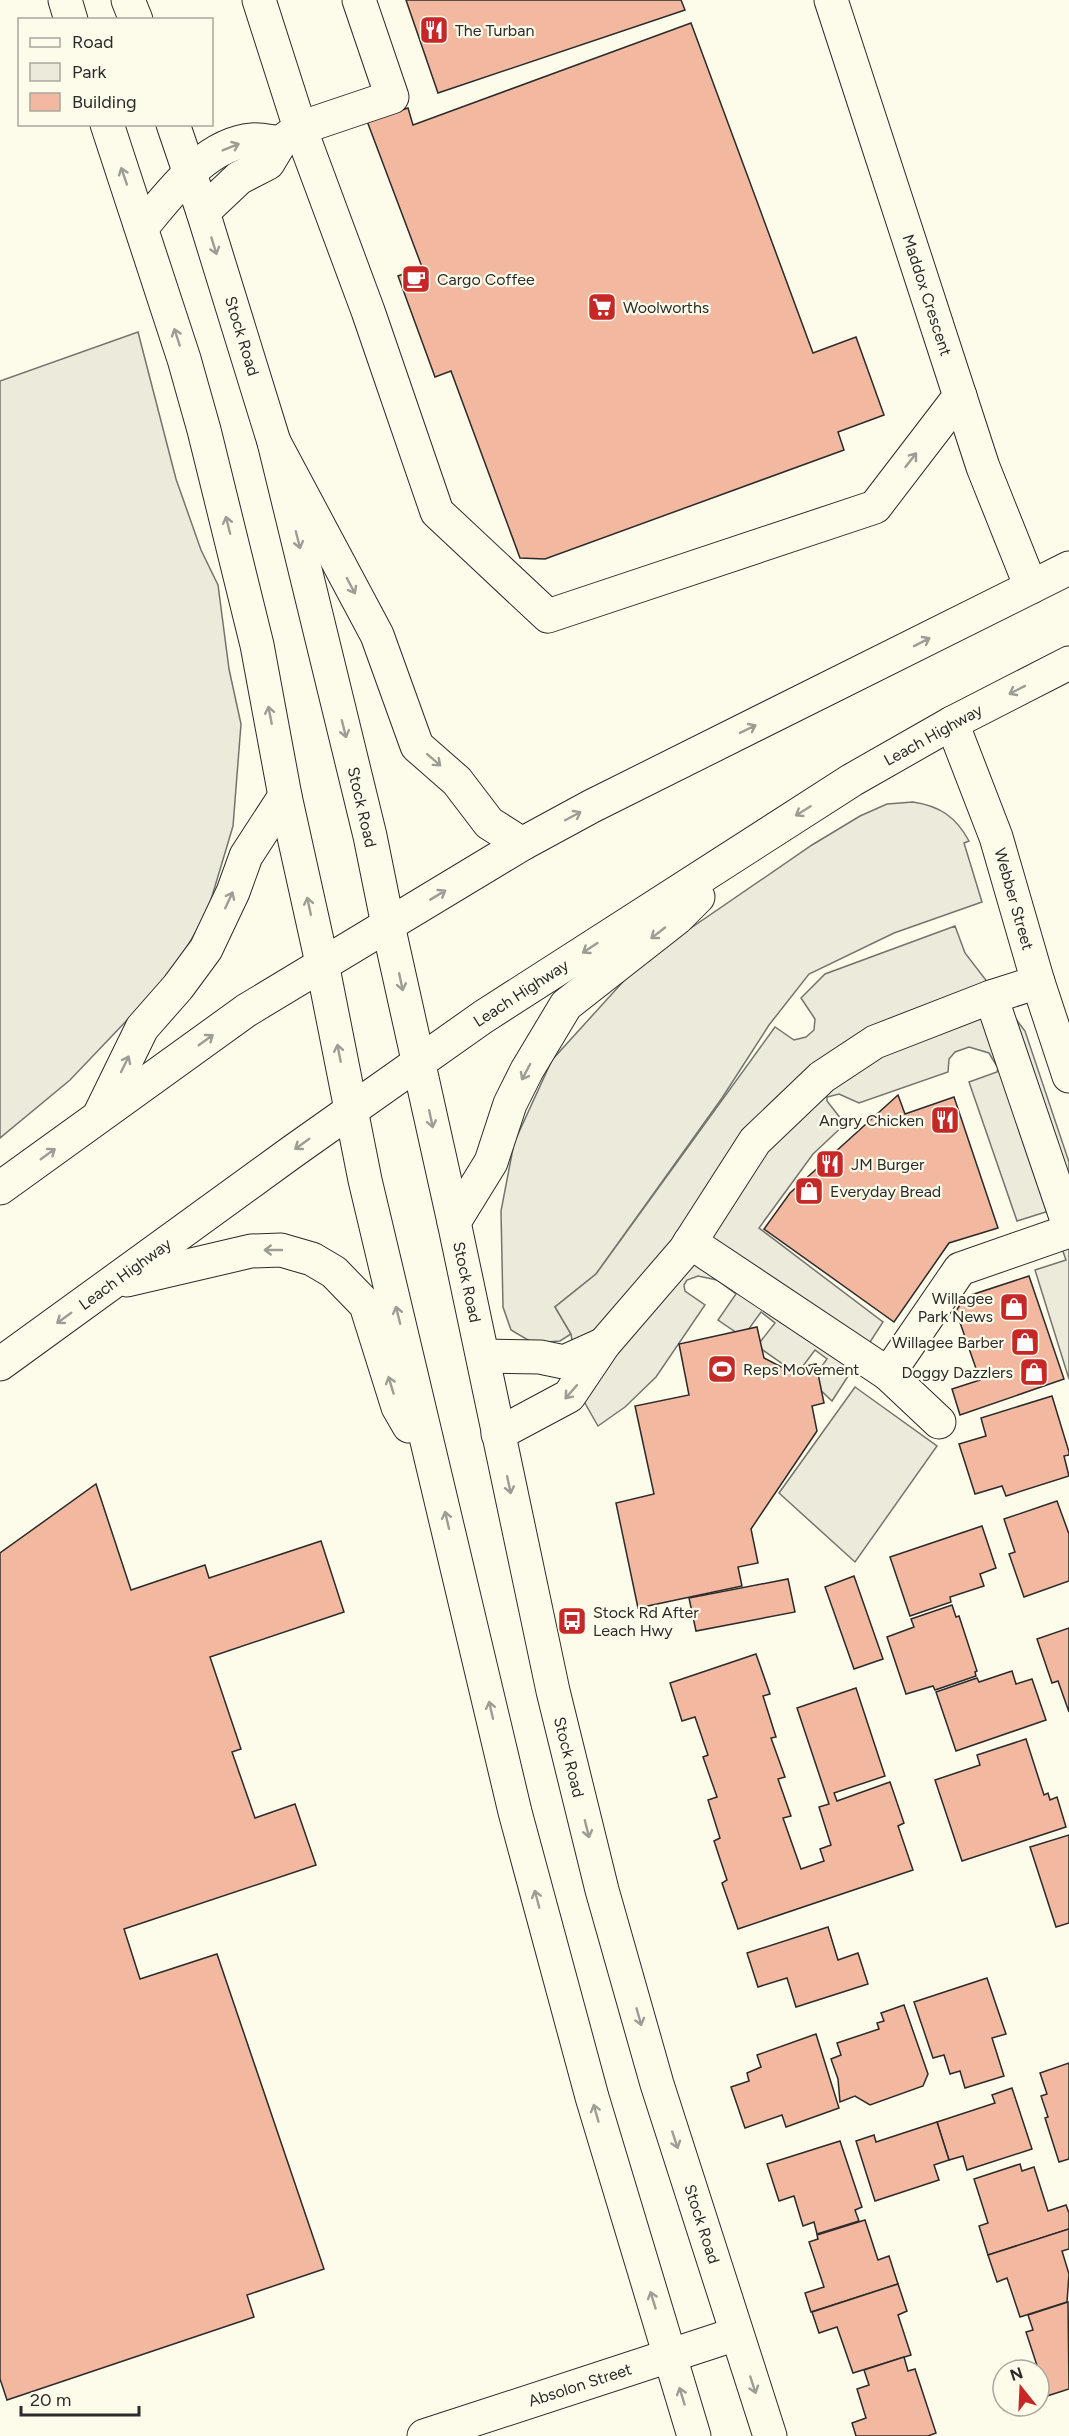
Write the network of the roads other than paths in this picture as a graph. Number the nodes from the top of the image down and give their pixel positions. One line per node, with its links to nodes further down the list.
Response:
1 (64, 0): 6 (main road)
2 (129, 0): 7 (main road)
3 (259, 0): 10 (main road)
4 (359, 0): 10 (main road)
5 (833, 1): 14 (main road, Maddox Crescent)
6 (70, 18)
7 (135, 18)
8 (108, 126): 13 (main road, one-way to 8)
9 (175, 126): 11 (main road, Stock Road)
10 (290, 135): 11 (main road, one-way to 10); 12 (main road); 14 (main road, one-way to 14)
11 (190, 171): 12 (main road, Stock Road); 13 (main road)
12 (203, 212): 15 (main road, Stock Road, one-way to 15)
13 (142, 227): 20 (main road, one-way to 13)
14 (960, 396): 17 (main road, Maddox Crescent)
15 (274, 442): 21 (main road, one-way to 21); 23 (main road, Stock Road, one-way to 23)
16 (1069, 568): 17 (main road)
17 (1031, 587): 21 (main road, one-way to 17)
18 (1069, 663): 19 (main road, Leach Highway, one-way to 19)
19 (952, 723): 22 (main road, Leach Highway, one-way to 22); 25 (main road, Webber Street)
20 (285, 796): 24 (main road, one-way to 20); 30 (main road, one-way to 20)
21 (522, 844): 23 (main road, one-way to 21)
22 (745, 848): 27 (main road, Leach Highway, one-way to 27); 32 (main road, one-way to 32)
23 (388, 925): 24 (main road); 27 (main road, Stock Road, one-way to 27)
24 (322, 963): 29 (main road, one-way to 24); 30 (main road, one-way to 24)
25 (1038, 982): 26 (main road); 28 (main road, Webber Street)
26 (991, 997): 33 (main road); 35 (main road)
27 (419, 1062): 29 (main road, Leach Highway); 32 (main road, Stock Road, one-way to 32)
28 (1069, 1076)
29 (350, 1110): 36 (main road, Leach Highway, one-way to 36); 43 (main road, one-way to 29)
30 (99, 1116): 31 (main road, one-way to 30)
31 (0, 1188)
32 (454, 1222): 38 (main road, Stock Road)
33 (1069, 1226)
34 (1069, 1231): 40 (main road)
35 (690, 1242): 37 (main road); 40 (main road)
36 (111, 1284): 39 (main road, Leach Highway, one-way to 39); 43 (main road, one-way to 36)
37 (604, 1344): 38 (main road); 42 (main road, one-way to 42)
38 (483, 1356): 42 (main road, Stock Road)
39 (0, 1364)
40 (888, 1374): 41 (main road)
41 (939, 1422)
42 (498, 1434): 44 (main road, Stock Road, one-way to 44)
43 (436, 1474): 45 (main road, one-way to 43)
44 (736, 2334): 45 (main road, Absolon Street); 48 (main road, Stock Road, one-way to 48)
45 (670, 2356): 46 (main road, Absolon Street); 47 (main road, one-way to 45)
46 (424, 2436)
47 (694, 2436)
48 (770, 2436)

